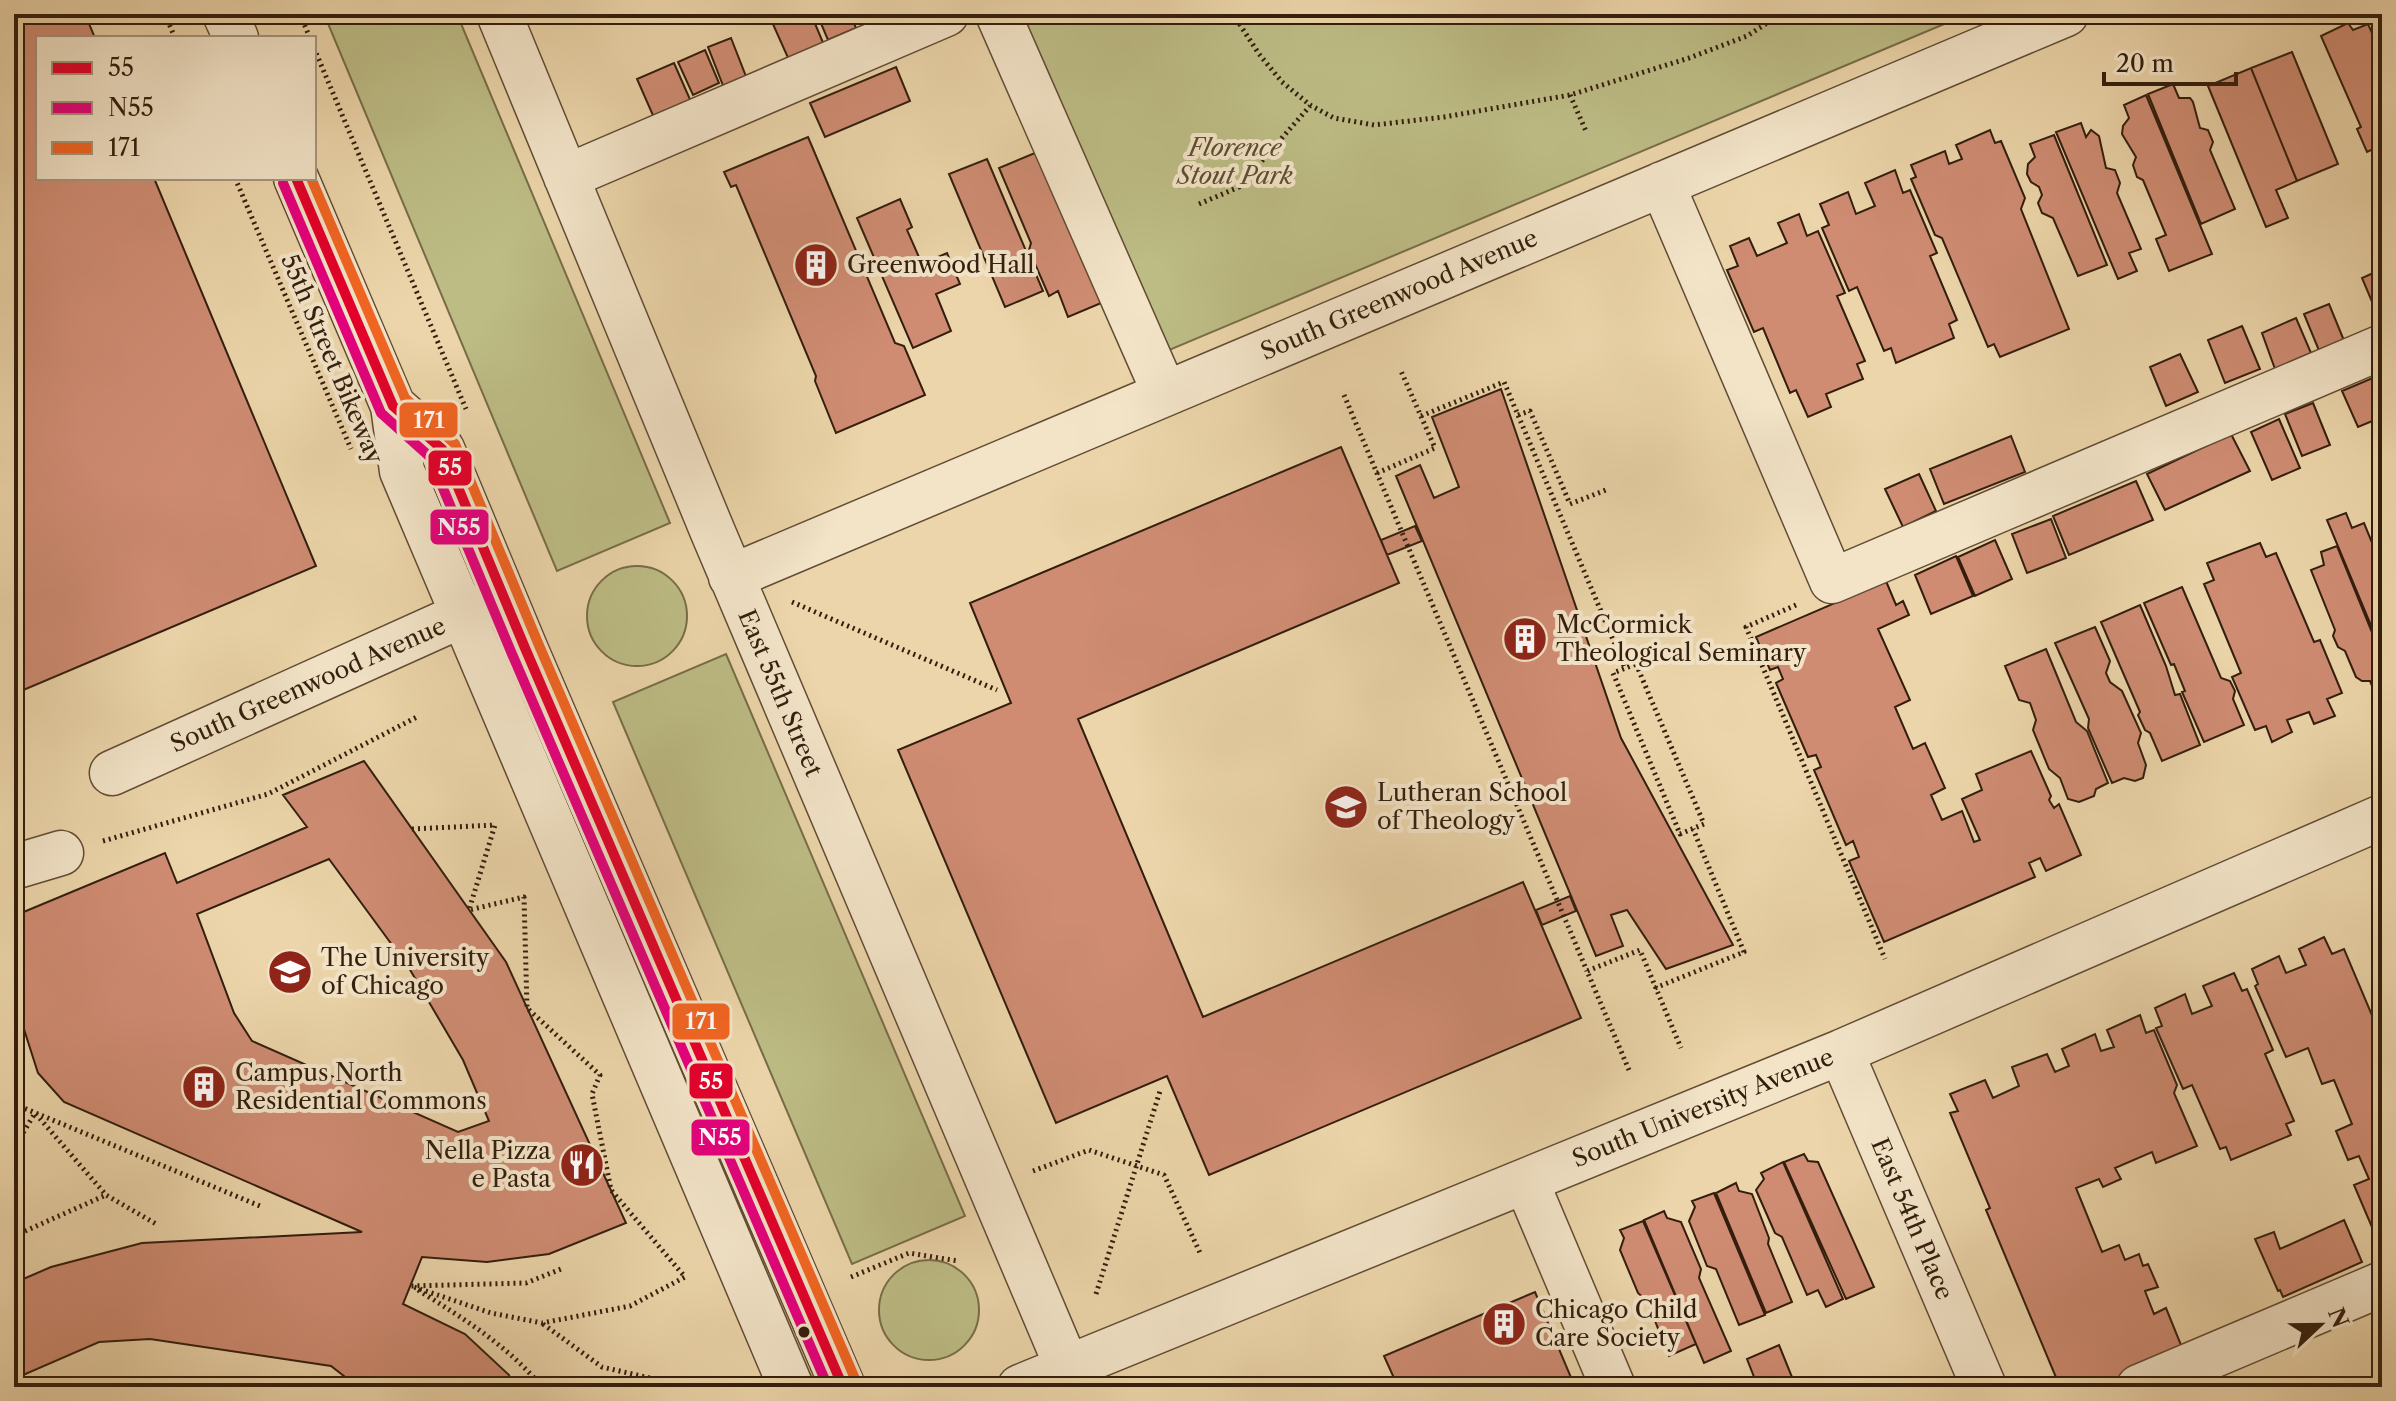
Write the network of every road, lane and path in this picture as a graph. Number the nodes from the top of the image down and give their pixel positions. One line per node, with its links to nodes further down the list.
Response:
1 (165, 14): 10 (path)
2 (225, 14): 11 (street)
3 (300, 14): 12 (path)
4 (499, 14): 16 (street, East 55th Street)
5 (946, 14): 16 (street)
6 (998, 14): 23 (street)
7 (1233, 14): 14 (path)
8 (1781, 14): 13 (path)
9 (2066, 14): 19 (street, South Greenwood Avenue)
10 (174, 36)
11 (235, 36)
12 (309, 36)
13 (1570, 95): 14 (path); 15 (path)
14 (1310, 105): 20 (path)
15 (1586, 131)
16 (566, 177): 31 (street, East 55th Street)
17 (236, 180): 28 (path, 55th Street Bikeway)
18 (297, 180): 25 (street)
19 (1662, 184): 21 (street); 23 (street, South Greenwood Avenue)
20 (1199, 204)
21 (2382, 347)
22 (1401, 371): 27 (path)
23 (1165, 394): 31 (street, South Greenwood Avenue)
24 (1344, 395): 29 (path)
25 (393, 406): 32 (street); 35 (street)
26 (1518, 415): 27 (path); 30 (path); 36 (path)
27 (1421, 416): 29 (path)
28 (353, 453)
29 (1377, 473): 46 (path)
30 (1606, 490)
31 (731, 577): 71 (street, East 55th Street)
32 (504, 597): 35 (street, South Greenwood Avenue); 75 (street)
33 (789, 601): 37 (path)
34 (1803, 602): 45 (path)
35 (464, 614): 39 (street, South Greenwood Avenue); 74 (street)
36 (1625, 668): 42 (path); 42 (path)
37 (997, 690)
38 (417, 717): 43 (path)
39 (112, 773)
40 (2382, 817): 49 (street, South University Avenue)
41 (412, 829): 70 (path)
42 (1693, 829): 47 (path)
43 (61, 853): 44 (street)
44 (14, 867)
45 (1885, 959)
46 (1587, 971): 47 (path); 50 (path)
47 (1655, 988): 48 (path)
48 (1681, 1048)
49 (1841, 1052): 58 (street, South University Avenue); 78 (street, East 54th Place)
50 (1629, 1070)
51 (1161, 1088): 56 (path)
52 (14, 1089): 53 (path)
53 (15, 1105): 54 (path)
54 (35, 1113): 55 (path); 59 (path); 60 (path)
55 (14, 1148)
56 (1136, 1166): 57 (path); 63 (path); 69 (path)
57 (1028, 1172)
58 (1526, 1181): 71 (street, South University Avenue); 77 (street)
59 (106, 1195): 61 (path); 62 (path)
60 (260, 1206)
61 (158, 1225)
62 (14, 1236)
63 (1201, 1255)
64 (958, 1261): 66 (path)
65 (561, 1269): 68 (path)
66 (851, 1277)
67 (2382, 1284): 79 (street)
68 (411, 1286): 70 (path); 72 (path)
69 (1096, 1294)
70 (542, 1323): 73 (path)
71 (1068, 1369): 76 (street, South University Avenue)
72 (542, 1387)
73 (689, 1387)
74 (791, 1387)
75 (843, 1387)
76 (1020, 1387)
77 (1613, 1387)
78 (1984, 1387)
79 (2139, 1387)

